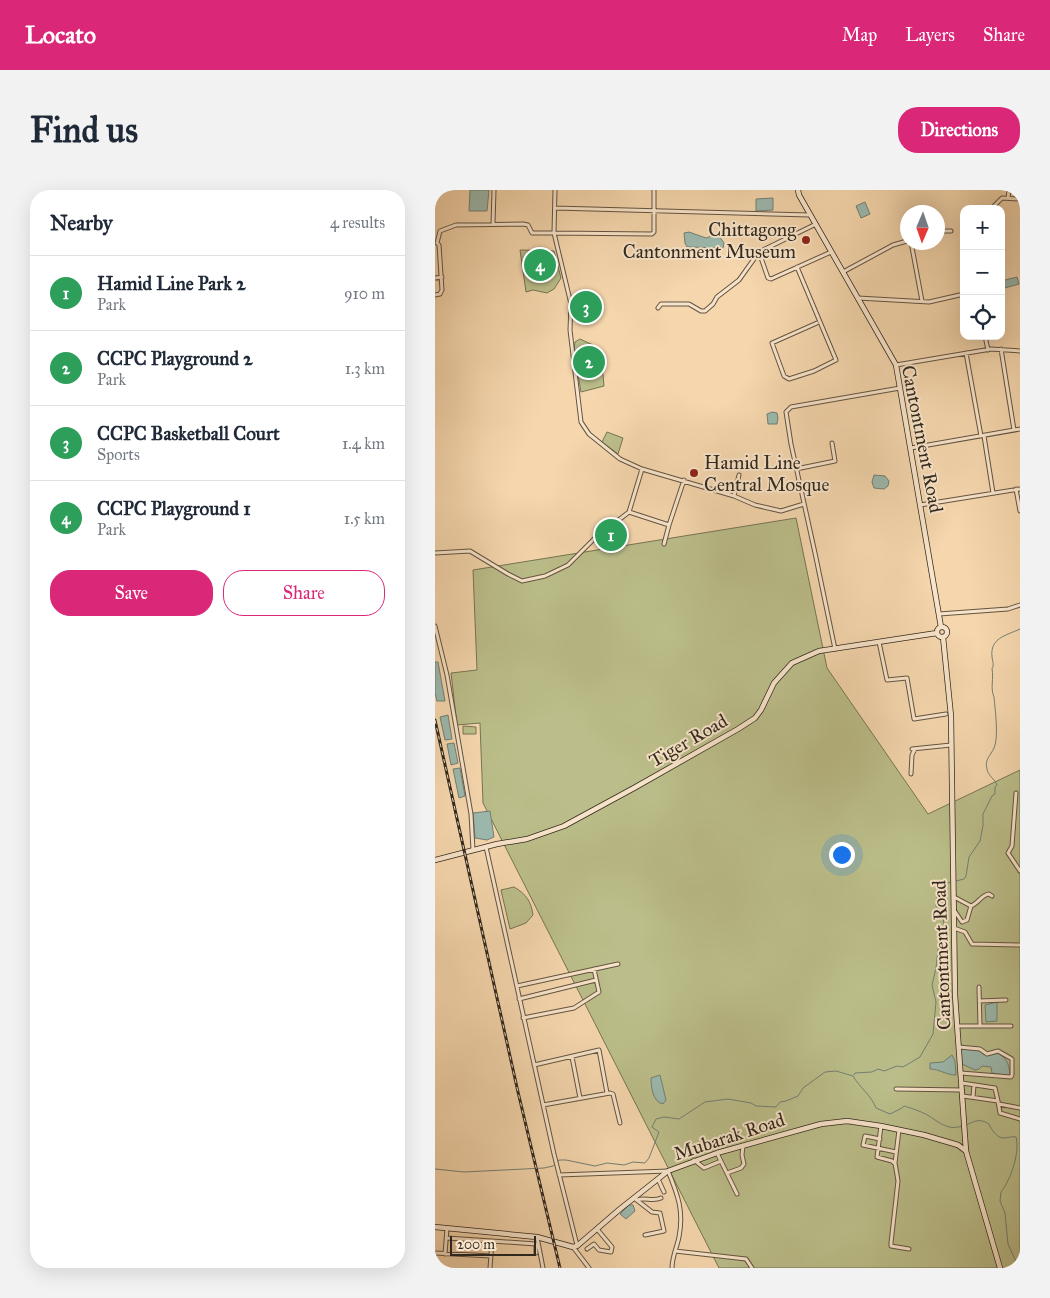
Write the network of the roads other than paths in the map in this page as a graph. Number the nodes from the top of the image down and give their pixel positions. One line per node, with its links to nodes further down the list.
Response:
1 (494, 190): 12 (street)
2 (555, 190): 9 (street)
3 (654, 190): 10 (street)
4 (798, 190): 11 (street, Cantontment Road)
5 (1009, 190): 6 (street)
6 (1008, 198): 7 (street); 8 (street)
7 (1020, 199)
8 (995, 205)
9 (555, 208): 10 (street); 16 (street)
10 (653, 211): 11 (street); 16 (street)
11 (810, 215): 13 (street, Cantontment Road)
12 (493, 224): 16 (street); 17 (street)
13 (816, 224): 20 (street); 21 (street, Cantontment Road)
14 (945, 231): 15 (street)
15 (951, 231)
16 (554, 233): 44 (street)
17 (436, 242): 24 (street)
18 (900, 243): 23 (street)
19 (912, 250): 29 (street)
20 (759, 252): 22 (street); 30 (street)
21 (831, 252): 22 (street); 23 (street, Cantontment Road)
22 (797, 267): 31 (street)
23 (843, 272): 28 (street, Cantontment Road)
24 (441, 277): 25 (street); 26 (street)
25 (435, 278)
26 (435, 295)
27 (960, 295): 29 (street)
28 (858, 298): 29 (street); 37 (street, Cantontment Road)
29 (922, 301)
30 (658, 308)
31 (817, 322)
32 (986, 340): 34 (street)
33 (1001, 349): 34 (street); 35 (street); 40 (street)
34 (988, 350): 36 (street)
35 (1020, 351)
36 (966, 353): 37 (street); 41 (street)
37 (896, 365): 38 (street, Cantontment Road)
38 (901, 388): 43 (street, Cantontment Road); 45 (street)
39 (1020, 429): 40 (street)
40 (1014, 430): 41 (street)
41 (982, 436): 43 (street); 49 (street)
42 (832, 443): 45 (street)
43 (911, 448): 52 (street, Cantontment Road)
44 (642, 469): 47 (street); 54 (street)
45 (796, 470): 51 (street)
46 (739, 475): 50 (street)
47 (684, 480): 50 (street); 55 (street)
48 (1018, 489): 49 (street); 53 (street)
49 (993, 493): 52 (street)
50 (734, 496): 51 (street)
51 (804, 504): 65 (street)
52 (921, 505): 59 (street, Cantontment Road)
53 (1020, 511)
54 (629, 512): 55 (street); 57 (street)
55 (669, 525): 56 (street)
56 (664, 544)
57 (435, 553)
58 (1020, 605): 59 (street)
59 (939, 614): 61 (street, Cantontment Road)
60 (435, 626): 71 (street)
61 (941, 627): 62 (street); 63 (street)
62 (937, 633): 63 (street); 64 (street, Tiger Road)
63 (943, 637): 67 (street, Cantontment Road)
64 (879, 642): 65 (street, Tiger Road); 66 (street)
65 (835, 649): 70 (street, Tiger Road)
66 (946, 714)
67 (951, 745): 68 (street); 75 (street, Cantontment Road)
68 (911, 774)
69 (1016, 793): 73 (street)
70 (486, 846): 71 (street, Tiger Road); 83 (street)
71 (473, 850): 72 (street, Tiger Road)
72 (435, 860)
73 (1020, 871)
74 (992, 896): 76 (street)
75 (954, 897): 76 (street); 77 (street, Cantontment Road)
76 (971, 906): 77 (street)
77 (954, 910): 78 (street, Cantontment Road)
78 (954, 928): 79 (street); 89 (street, Cantontment Road)
79 (1020, 945)
80 (618, 964): 81 (street)
81 (594, 969): 82 (street); 83 (street)
82 (596, 980): 85 (street); 88 (street)
83 (517, 986): 85 (street)
84 (979, 987): 87 (street)
85 (519, 998): 88 (street)
86 (1005, 1000): 87 (street)
87 (979, 1001): 90 (street)
88 (523, 1018): 94 (street)
89 (957, 1026): 90 (street); 92 (street, Cantontment Road)
90 (980, 1026): 91 (street)
91 (1011, 1026)
92 (959, 1047): 95 (street, Cantontment Road); 95 (street)
93 (572, 1057): 94 (street); 100 (street); 103 (street)
94 (534, 1065): 105 (street)
95 (961, 1072): 96 (street, Cantontment Road)
96 (962, 1084): 97 (street); 99 (street, Cantontment Road)
97 (974, 1085): 102 (street); 104 (street)
98 (896, 1089): 99 (street)
99 (962, 1090): 101 (street, Cantontment Road)
100 (607, 1093): 103 (street); 108 (street)
101 (963, 1096): 102 (street); 114 (street, Cantontment Road)
102 (973, 1097): 104 (street)
103 (580, 1098): 105 (street)
104 (999, 1102): 106 (street); 107 (street)
105 (543, 1105): 122 (street)
106 (1020, 1108)
107 (1020, 1119)
108 (620, 1123)
109 (881, 1126): 110 (street, Mubarak Road); 111 (street); 112 (street, Mubarak Road)
110 (899, 1130): 114 (street, Mubarak Road); 115 (street)
111 (880, 1138): 113 (street); 113 (street)
112 (743, 1146): 116 (street, Mubarak Road); 121 (street)
113 (878, 1149): 115 (street); 119 (street)
114 (966, 1151): 148 (street, Cantontment Road)
115 (896, 1152): 119 (street)
116 (717, 1153): 117 (street, Mubarak Road); 118 (street)
117 (695, 1160): 118 (street); 120 (street, Mubarak Road)
118 (721, 1161): 121 (street)
119 (895, 1163): 137 (street)
120 (668, 1171): 122 (street); 123 (street, Mubarak Road); 138 (street)
121 (727, 1172): 125 (street)
122 (559, 1175): 135 (street)
123 (658, 1179): 124 (street); 127 (street, Mubarak Road)
124 (664, 1192)
125 (737, 1194)
126 (661, 1198): 127 (street)
127 (636, 1199): 130 (street, Mubarak Road); 131 (street)
128 (435, 1227): 129 (street)
129 (447, 1228): 132 (street); 133 (street)
130 (597, 1229): 135 (street, Mubarak Road); 136 (street)
131 (645, 1235)
132 (537, 1237): 135 (street); 144 (street)
133 (447, 1238): 134 (street); 141 (street)
134 (492, 1241): 140 (street); 142 (street)
135 (575, 1246): 145 (street)
136 (587, 1248)
137 (909, 1249)
138 (675, 1251): 146 (street); 147 (street)
139 (435, 1253): 141 (street)
140 (536, 1253)
141 (445, 1254): 142 (street)
142 (491, 1256): 143 (street)
143 (490, 1268)
144 (543, 1268)
145 (589, 1268)
146 (671, 1268)
147 (752, 1268)
148 (1000, 1268)

